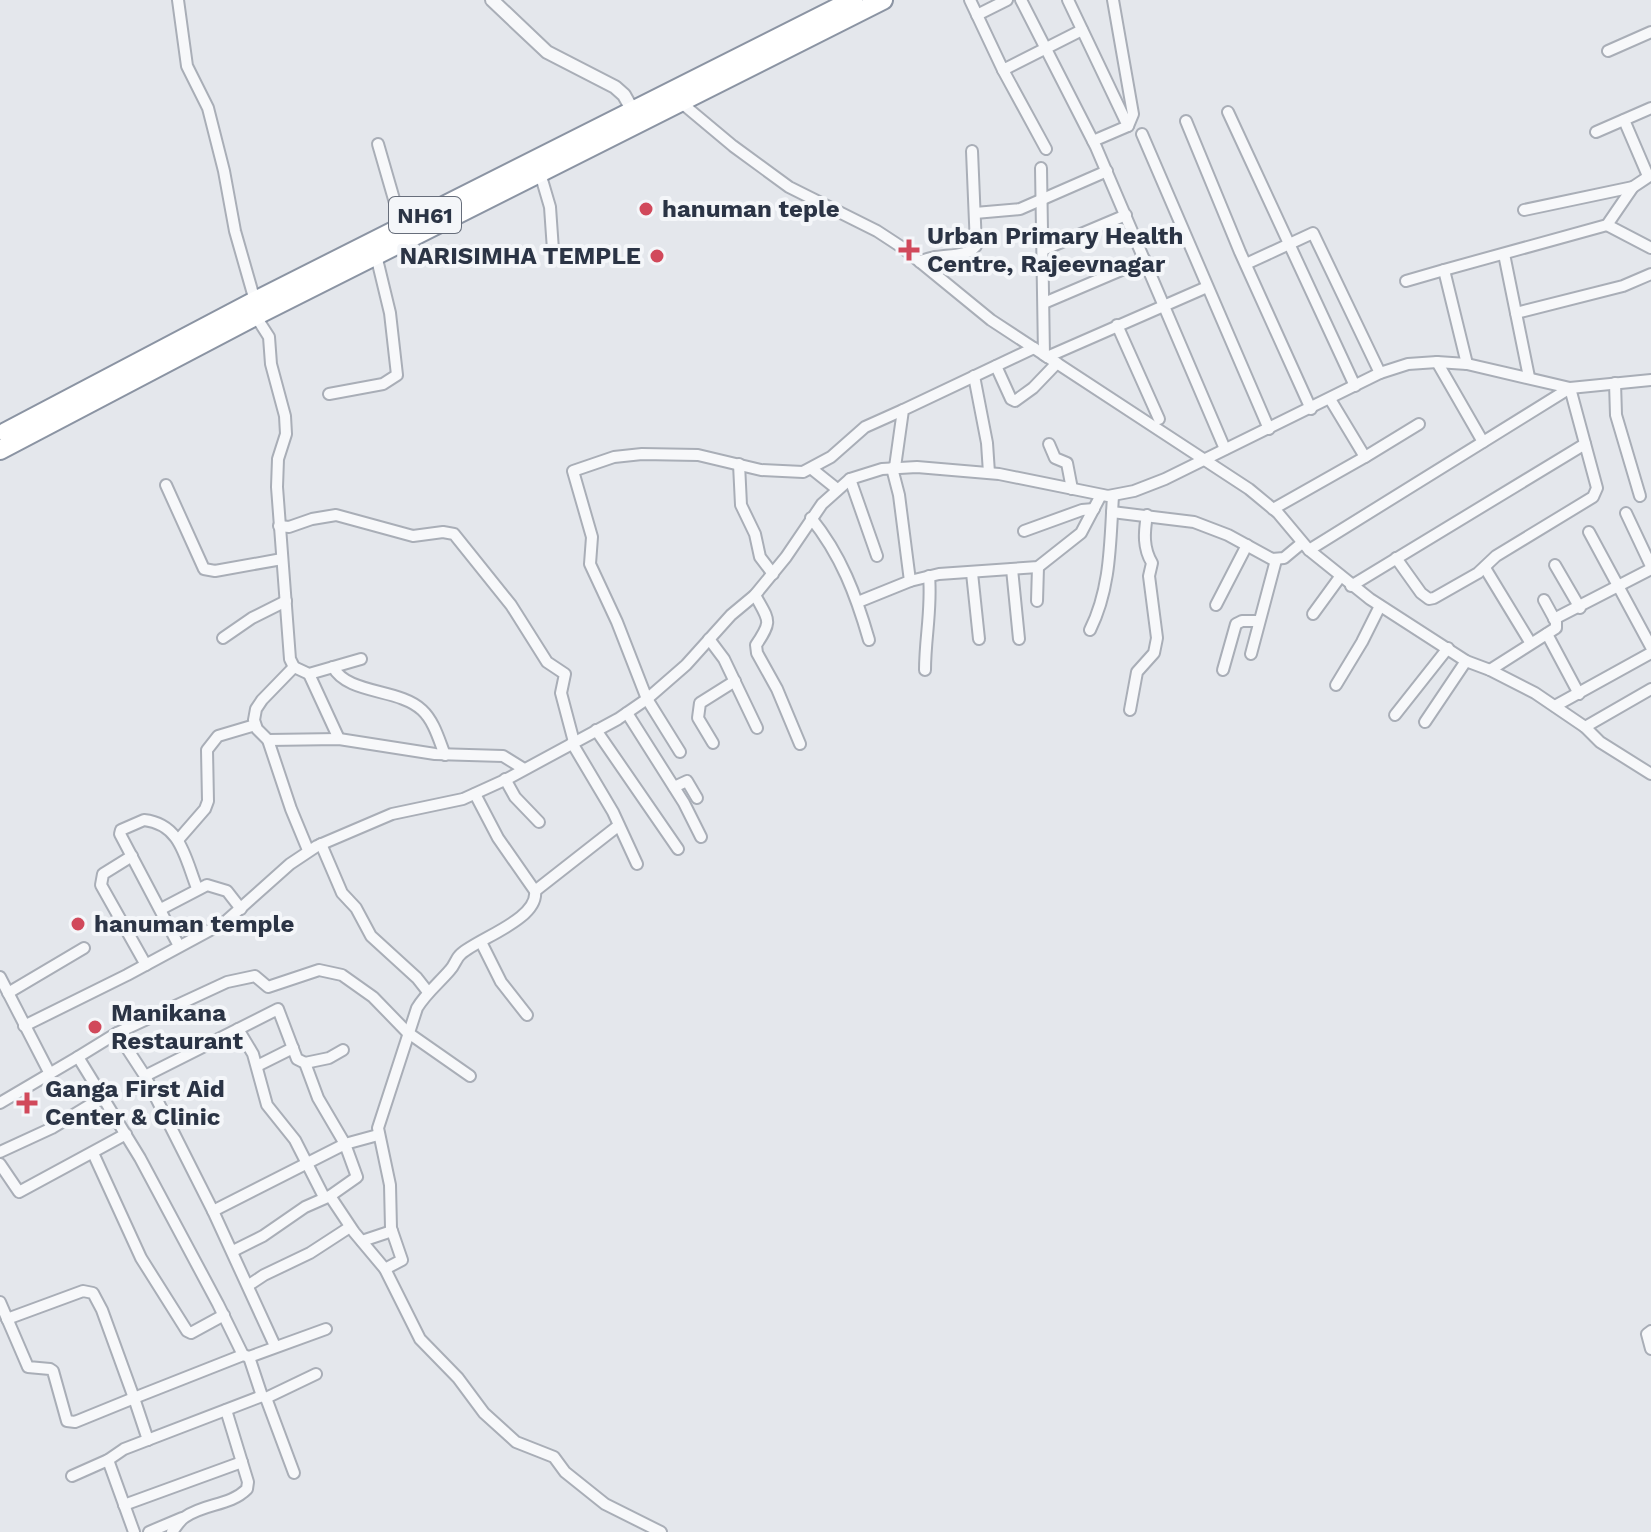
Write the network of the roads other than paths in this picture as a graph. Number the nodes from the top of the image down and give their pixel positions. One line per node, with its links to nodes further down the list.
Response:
1 (178, 0): 55 (street)
2 (492, 0): 18 (street)
3 (853, 0): 16 (highway, NH61)
4 (883, 0): 16 (highway, NH61)
5 (970, 0): 10 (street)
6 (1007, 0): 10 (street)
7 (1021, 0): 13 (street)
8 (1068, 0): 11 (street)
9 (1113, 0): 22 (street)
10 (977, 15): 15 (street)
11 (1082, 30): 13 (street); 22 (street)
12 (1651, 32): 14 (street)
13 (1046, 49): 15 (street); 25 (street)
14 (1608, 51)
15 (1003, 70): 27 (street)
16 (676, 96): 18 (highway, NH61); 31 (highway, NH61); 47 (street)
17 (1651, 108): 20 (street)
18 (633, 111): 39 (highway, NH61)
19 (1228, 112): 40 (street)
20 (1624, 120): 23 (street); 32 (street)
21 (1186, 121): 48 (street)
22 (1128, 126): 25 (street)
23 (1596, 132)
24 (1142, 134): 52 (street)
25 (1093, 141): 30 (street)
26 (378, 144): 39 (street)
27 (1046, 149)
28 (972, 151): 36 (street)
29 (1041, 168): 34 (street)
30 (1107, 171): 34 (street); 37 (street)
31 (540, 173): 42 (street); 45 (highway, NH61)
32 (1650, 176): 33 (street)
33 (1633, 187): 35 (street); 38 (street)
34 (1041, 199): 36 (street); 43 (street)
35 (1524, 210)
36 (975, 213): 47 (street)
37 (1126, 215): 43 (street); 46 (street)
38 (1607, 225): 41 (street); 44 (street)
39 (402, 227): 55 (highway, NH61)
40 (1290, 244): 48 (street); 64 (street); 69 (street)
41 (1651, 248)
42 (553, 250)
43 (1043, 250): 53 (street)
44 (1504, 254): 49 (street); 56 (street)
45 (376, 255): 55 (highway, NH61); 71 (street)
46 (1145, 260): 53 (street); 54 (street)
47 (920, 262): 58 (street)
48 (1246, 264): 73 (street)
49 (1444, 270): 51 (street); 62 (street)
50 (1651, 274): 56 (street)
51 (1406, 281)
52 (1207, 287): 54 (street); 77 (street)
53 (1044, 303): 59 (street)
54 (1164, 306): 57 (street); 82 (street)
55 (253, 307): 78 (highway, NH61); 83 (highway, NH61); 103 (street)
56 (1516, 313): 66 (street)
57 (1117, 325): 59 (street); 75 (street)
58 (1034, 348): 59 (street); 63 (street)
59 (1046, 356): 61 (street)
60 (1437, 362): 62 (street); 64 (street); 79 (street)
61 (1057, 363): 63 (street); 85 (street)
62 (1467, 364): 66 (street)
63 (996, 366): 65 (street)
64 (1380, 373): 69 (street)
65 (974, 376): 74 (street); 89 (street)
66 (1529, 377): 70 (street)
67 (1651, 380): 68 (street)
68 (1615, 383): 70 (street); 96 (street)
69 (1355, 386): 72 (street)
70 (1570, 388): 79 (street); 81 (street)
71 (329, 394)
72 (1330, 399): 73 (street); 84 (street)
73 (1311, 409): 77 (street)
74 (903, 410): 87 (street); 88 (street)
75 (1159, 419)
76 (1419, 424): 84 (street)
77 (1269, 429): 82 (street)
78 (0, 436)
79 (1483, 442): 107 (street)
80 (1049, 444): 93 (street)
81 (1585, 444): 109 (street); 114 (street)
82 (1225, 449): 85 (street)
83 (0, 450)
84 (1365, 457): 98 (street)
85 (1204, 459): 95 (street); 98 (street)
86 (739, 464): 88 (street); 118 (street); 159 (street)
87 (894, 467): 89 (street); 90 (street); 121 (street)
88 (812, 469): 92 (street)
89 (989, 473): 93 (street)
90 (850, 479): 92 (street); 108 (street)
91 (166, 485): 110 (street)
92 (837, 489): 102 (street)
93 (1072, 489): 94 (street)
94 (1101, 495): 95 (street); 97 (street)
95 (1113, 496): 99 (street)
96 (1640, 496)
97 (1094, 509): 104 (street); 113 (street)
98 (1273, 509): 107 (street)
99 (1112, 512): 101 (street); 135 (street)
100 (1626, 513): 115 (street)
101 (1147, 515): 106 (street); 161 (street)
102 (811, 518): 118 (street); 128 (street)
103 (279, 526): 110 (street); 171 (street)
104 (1024, 531)
105 (1589, 532): 123 (street)
106 (1247, 545): 111 (street); 129 (street)
107 (1306, 546): 111 (street); 120 (street)
108 (877, 556)
109 (1396, 558): 114 (street); 122 (street)
110 (282, 559): 126 (street)
111 (1276, 560): 134 (street)
112 (1555, 565): 131 (street)
113 (1038, 567): 116 (street); 127 (street)
114 (1485, 568): 142 (street)
115 (1651, 568): 123 (street)
116 (1012, 569): 117 (street); 140 (street)
117 (972, 573): 119 (street); 139 (street)
118 (773, 574): 124 (street)
119 (929, 576): 121 (street); 151 (street)
120 (1340, 577): 122 (street); 132 (street)
121 (910, 581): 128 (street)
122 (1351, 586): 130 (street)
123 (1617, 587): 131 (street); 143 (street)
124 (755, 595): 138 (street); 173 (street)
125 (1544, 600): 133 (street)
126 (286, 601): 137 (street); 149 (street)
127 (1037, 601)
128 (858, 602): 141 (street)
129 (1216, 605)
130 (1380, 606): 144 (street); 156 (street)
131 (1580, 608): 133 (street)
132 (1313, 614)
133 (1554, 619): 136 (street)
134 (1259, 621): 146 (street); 152 (street)
135 (1090, 630)
136 (1547, 634): 142 (street); 158 (street)
137 (223, 638)
138 (709, 639): 155 (street); 159 (street)
139 (979, 639)
140 (1019, 639)
141 (869, 640)
142 (1530, 642): 153 (street)
143 (1651, 647)
144 (1448, 648): 148 (street); 163 (street)
145 (1651, 653): 158 (street)
146 (1251, 654)
147 (361, 659): 150 (street)
148 (1466, 661): 153 (street); 164 (street)
149 (294, 667): 154 (street); 165 (street)
150 (333, 667): 154 (street); 175 (street)
151 (925, 670)
152 (1223, 670)
153 (1490, 670): 160 (street)
154 (309, 674): 169 (street)
155 (735, 681): 167 (street); 172 (street)
156 (1336, 685)
157 (1651, 689): 166 (street)
158 (1579, 694): 160 (street)
159 (647, 699): 162 (street); 174 (street)
160 (1555, 706): 166 (street)
161 (1130, 710)
162 (627, 713): 168 (street); 179 (street)
163 (1395, 715)
164 (1425, 722)
165 (255, 725): 170 (street); 185 (street)
166 (1585, 727): 177 (street)
167 (757, 728)
168 (596, 730): 171 (street); 187 (street)
169 (339, 739): 170 (street); 175 (street)
170 (268, 740): 188 (street)
171 (573, 742): 176 (street); 183 (street)
172 (713, 743)
173 (800, 744)
174 (680, 752)
175 (445, 755): 176 (street)
176 (524, 769): 178 (street)
177 (1651, 774)
178 (505, 779): 180 (street); 182 (street)
179 (674, 787): 181 (street); 184 (street)
180 (475, 794): 186 (street); 192 (street)
181 (697, 798)
182 (539, 822)
183 (618, 826): 190 (street); 192 (street)
184 (701, 837)
185 (178, 840): 189 (street); 191 (street)
186 (321, 844): 188 (street); 200 (street)
187 (678, 849)
188 (308, 850): 194 (street)
189 (132, 856): 193 (street); 198 (street)
190 (637, 864)
191 (197, 888): 193 (street); 194 (street)
192 (535, 891): 195 (street)
193 (161, 909): 196 (street)
194 (241, 909): 196 (street)
195 (481, 942): 200 (street); 202 (street)
196 (179, 946): 198 (street)
197 (84, 948): 201 (street)
198 (146, 965): 203 (street)
199 (0, 977): 201 (street)
200 (428, 992): 205 (street)
201 (8, 993): 203 (street)
202 (527, 1015)
203 (24, 1026): 212 (street)
204 (238, 1029): 207 (street); 211 (street); 213 (street)
205 (407, 1032): 206 (street); 214 (street); 218 (street)
206 (117, 1033): 209 (street); 213 (street)
207 (293, 1048): 210 (street); 211 (street)
208 (343, 1050): 210 (street)
209 (78, 1057): 212 (street); 215 (street)
210 (305, 1063): 219 (street)
211 (257, 1066): 222 (street)
212 (50, 1074): 216 (street)
213 (145, 1076): 225 (street)
214 (470, 1076)
215 (103, 1097): 217 (street); 220 (street)
216 (0, 1103)
217 (126, 1134): 221 (street); 233 (street)
218 (378, 1135): 219 (street); 227 (street)
219 (345, 1144): 222 (street); 224 (street)
220 (0, 1152)
221 (93, 1153): 223 (street); 233 (street)
222 (305, 1162): 224 (street); 225 (street)
223 (0, 1164)
224 (327, 1197): 226 (street); 229 (street)
225 (213, 1211): 229 (street)
226 (350, 1227): 228 (street); 231 (street)
227 (392, 1231): 228 (street); 230 (street)
228 (362, 1241): 230 (street)
229 (233, 1251): 231 (street)
230 (385, 1269): 254 (street)
231 (249, 1285): 237 (street)
232 (0, 1302): 234 (street)
233 (224, 1315): 239 (street)
234 (7, 1319): 242 (street); 242 (street)
235 (326, 1329): 237 (street)
236 (1651, 1331): 238 (street)
237 (275, 1346): 239 (street)
238 (1651, 1349)
239 (246, 1356): 241 (street); 242 (street)
240 (316, 1374): 241 (street)
241 (264, 1397): 243 (street); 247 (street)
242 (134, 1398): 244 (street)
243 (226, 1410): 244 (street); 246 (street)
244 (148, 1440): 245 (street)
245 (108, 1460): 248 (street); 249 (street)
246 (242, 1462): 249 (street); 250 (street)
247 (294, 1473)
248 (72, 1476)
249 (124, 1505): 251 (street)
250 (184, 1518): 252 (street); 253 (street)
251 (134, 1532)
252 (149, 1532)
253 (172, 1532)
254 (661, 1532)

